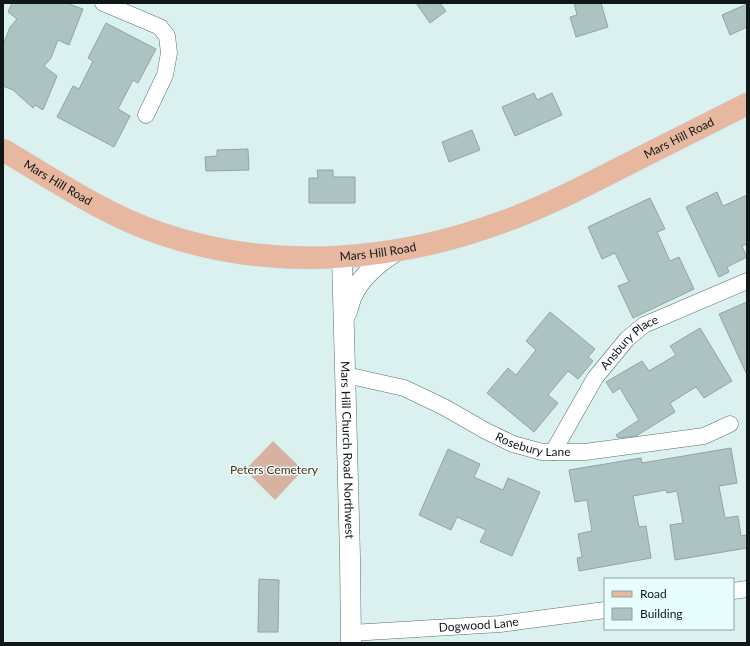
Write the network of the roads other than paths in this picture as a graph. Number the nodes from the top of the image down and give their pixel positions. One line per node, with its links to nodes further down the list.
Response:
1 (103, 3): 3 (street)
2 (747, 104): 5 (main road, Mars Hill Road)
3 (146, 115)
4 (3, 150): 6 (main road, Mars Hill Road)
5 (398, 250): 6 (main road, Mars Hill Road); 8 (street)
6 (342, 257): 8 (street, Mars Hill Church Road Northwest)
7 (747, 281): 11 (street, Ansbury Place)
8 (344, 322): 9 (street, Mars Hill Church Road Northwest)
9 (346, 375): 11 (street, Rosebury Lane); 15 (street, Mars Hill Church Road Northwest)
10 (730, 424): 11 (street, Rosebury Lane)
11 (553, 452)
12 (747, 588): 13 (street)
13 (734, 591)
14 (604, 610): 15 (street, Dogwood Lane)
15 (351, 638)

